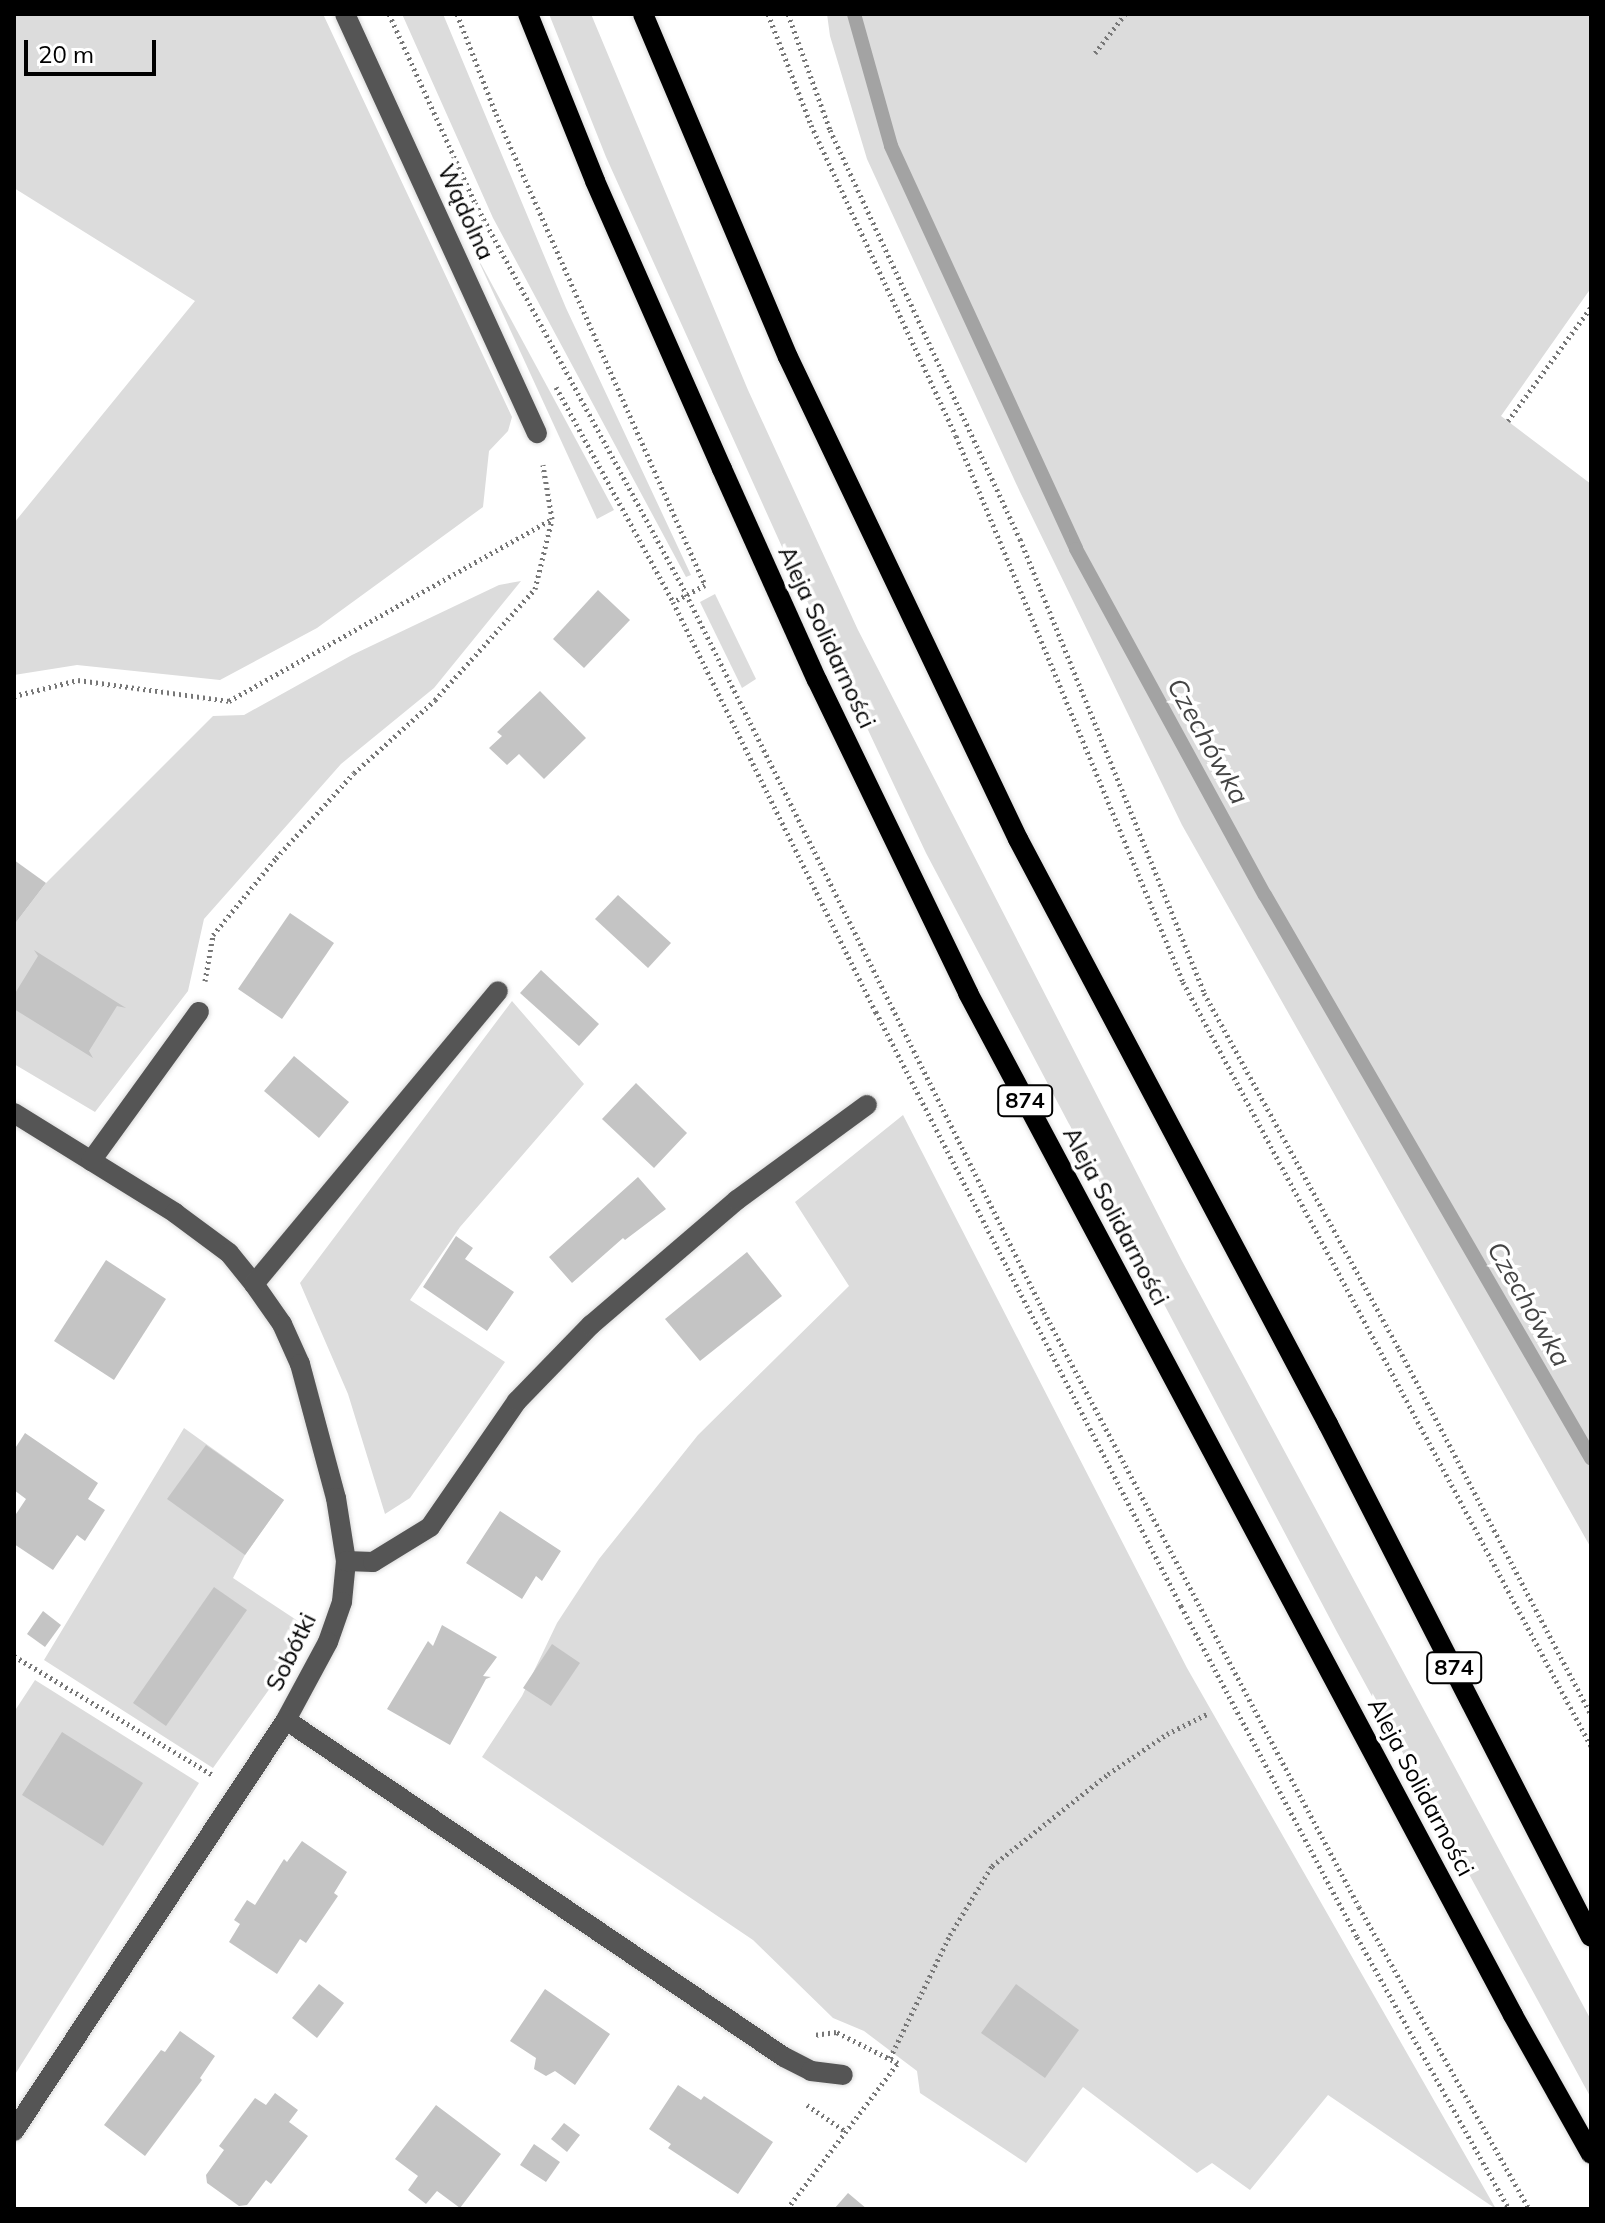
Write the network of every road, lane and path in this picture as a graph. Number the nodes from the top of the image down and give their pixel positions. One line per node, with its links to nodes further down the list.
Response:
1 (345, 14): 13 (street, Wądolna)
2 (389, 14): 15 (path)
3 (457, 14): 15 (path)
4 (528, 14): 40 (main road, Aleja Solidarności / 874)
5 (643, 14): 33 (main road, 874)
6 (768, 14): 29 (path)
7 (788, 14): 27 (path)
8 (1125, 14): 9 (path)
9 (1095, 53)
10 (1591, 307): 12 (path)
11 (548, 374): 16 (path)
12 (1508, 421)
13 (537, 433): 14 (path)
14 (552, 519): 17 (path); 19 (path)
15 (686, 594): 16 (path); 43 (path)
16 (673, 602): 42 (path)
17 (14, 696)
18 (498, 991): 23 (street)
19 (199, 1012): 22 (street)
20 (867, 1105): 24 (street)
21 (14, 1113): 22 (street, Sobótki)
22 (91, 1161): 23 (street, Sobótki)
23 (254, 1284): 24 (street, Sobótki)
24 (346, 1561): 28 (street, Sobótki)
25 (14, 1656): 31 (path)
26 (1209, 1713): 39 (path)
27 (1591, 1715)
28 (286, 1720): 36 (street); 38 (street, Sobótki)
29 (1591, 1746)
30 (220, 1768): 31 (path)
31 (214, 1775): 32 (path)
32 (206, 1788)
33 (1579, 1912): 34 (main road, 874); 35 (main road, 874)
34 (1591, 1930)
35 (1591, 1937)
36 (843, 2075)
37 (806, 2104): 39 (path)
38 (14, 2131)
39 (845, 2131): 41 (path)
40 (1591, 2154)
41 (787, 2209)
42 (1509, 2209)
43 (1529, 2209)

